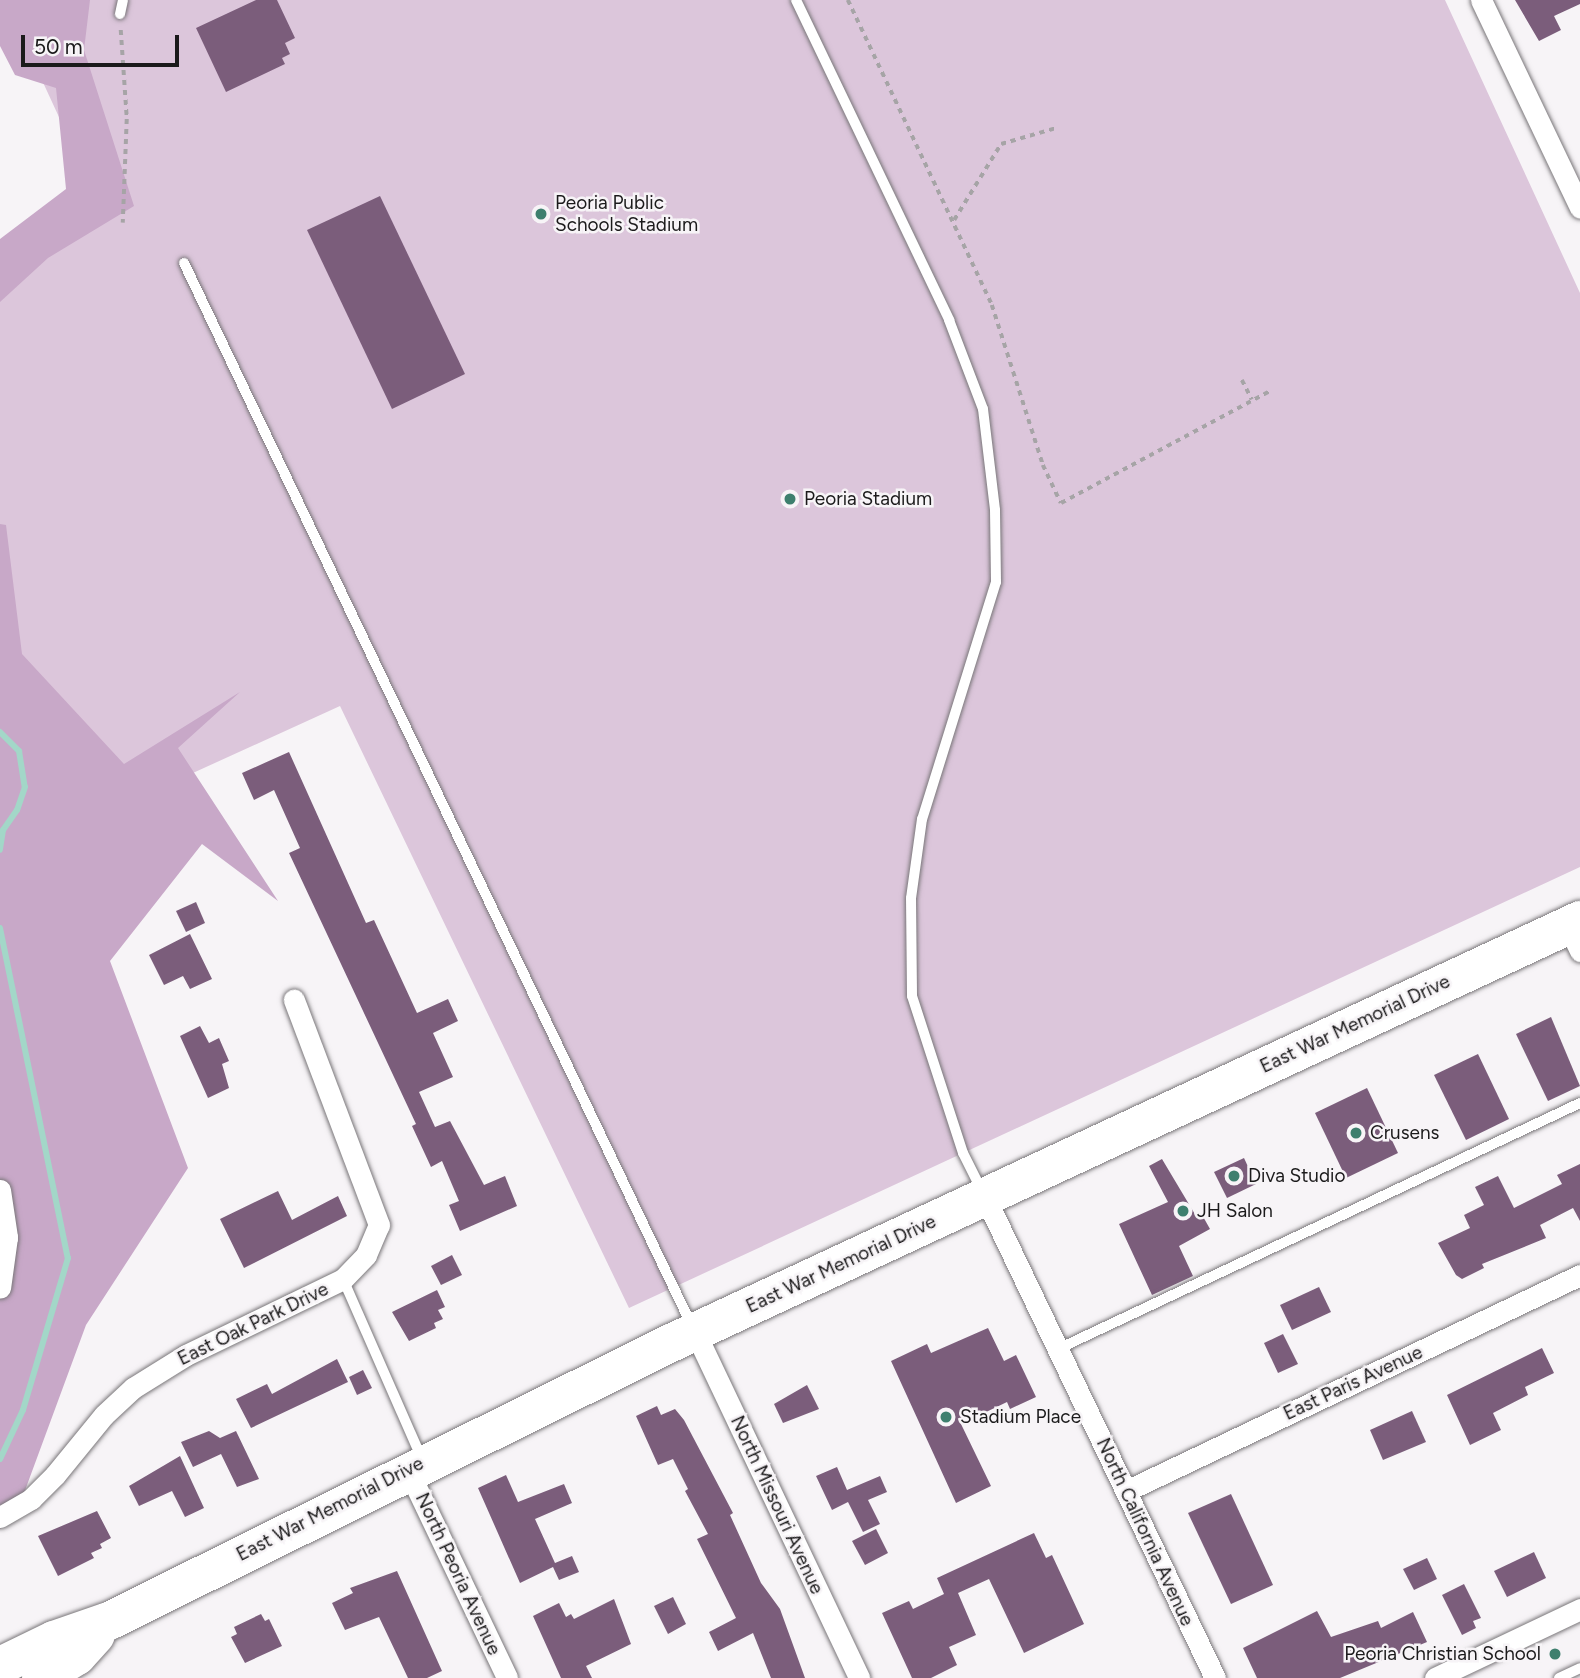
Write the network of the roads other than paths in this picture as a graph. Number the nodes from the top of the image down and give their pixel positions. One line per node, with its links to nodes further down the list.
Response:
1 (122, 0): 4 (lane)
2 (796, 0): 11 (lane)
3 (1481, 0): 5 (street)
4 (120, 14)
5 (1580, 208)
6 (184, 264): 15 (lane)
7 (1576, 932): 11 (highway, East War Memorial Drive)
8 (294, 999): 13 (street, East Oak Park Drive)
9 (1580, 1103): 16 (lane)
10 (0, 1190): 14 (street)
11 (985, 1197): 15 (highway, East War Memorial Drive); 16 (street, North California Avenue)
12 (1580, 1275): 18 (street, East Paris Avenue)
13 (343, 1279): 17 (lane, North Peoria Avenue); 19 (street, East Oak Park Drive)
14 (0, 1288)
15 (695, 1332): 17 (highway, East War Memorial Drive); 27 (street, North Missouri Avenue)
16 (1058, 1349): 18 (street, North California Avenue)
17 (416, 1466): 21 (highway, East War Memorial Drive); 26 (street, North Peoria Avenue)
18 (1126, 1491): 28 (street, North California Avenue)
19 (0, 1517)
20 (1580, 1609): 29 (street)
21 (62, 1658): 22 (highway); 23 (highway, East War Memorial Drive); 25 (highway, East War Memorial Drive)
22 (0, 1660)
23 (0, 1666)
24 (1580, 1668): 30 (lane)
25 (41, 1678)
26 (507, 1678)
27 (859, 1678)
28 (1215, 1678)
29 (1435, 1678)
30 (1559, 1678)

